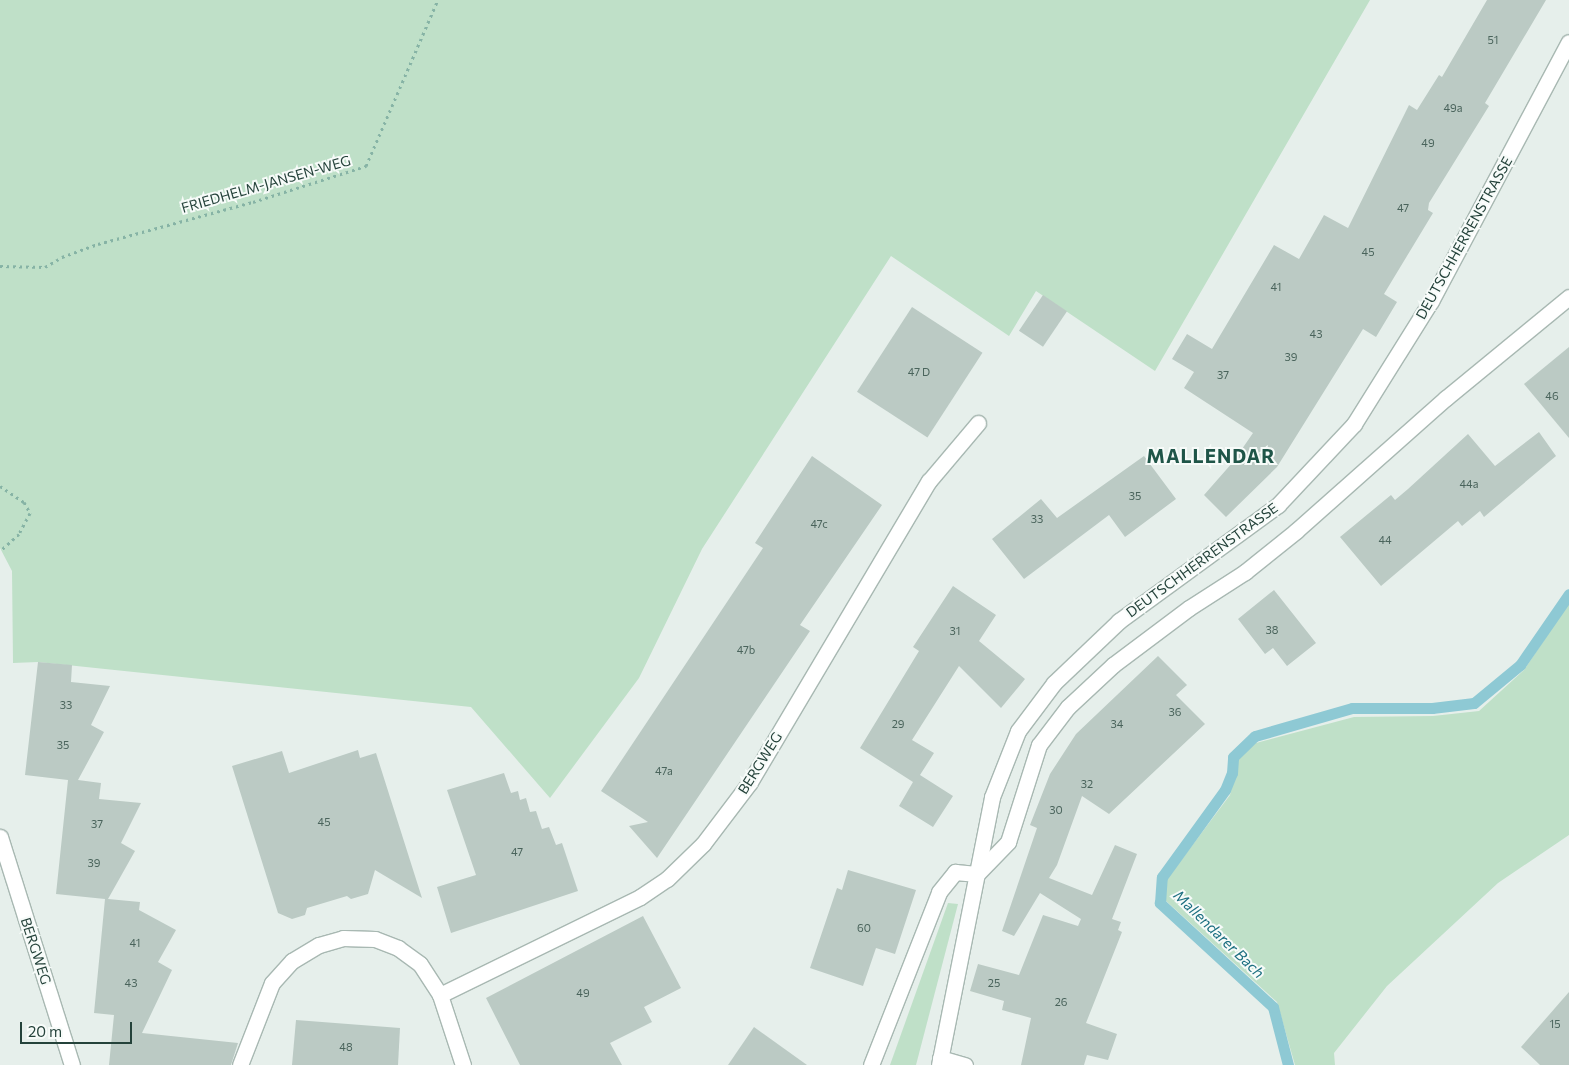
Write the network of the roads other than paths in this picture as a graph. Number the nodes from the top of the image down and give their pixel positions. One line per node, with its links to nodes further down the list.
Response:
1 (1569, 42): 5 (street, DEUTSCHHERRENSTRASSE)
2 (1569, 297): 5 (street)
3 (978, 423): 6 (street, BERGWEG)
4 (0, 836): 8 (street, BERGWEG)
5 (978, 874): 7 (street, DEUTSCHHERRENSTRASSE); 11 (street)
6 (440, 995): 9 (street); 10 (street)
7 (940, 1061): 12 (street)
8 (72, 1065)
9 (240, 1065)
10 (462, 1065)
11 (871, 1065)
12 (965, 1065)

